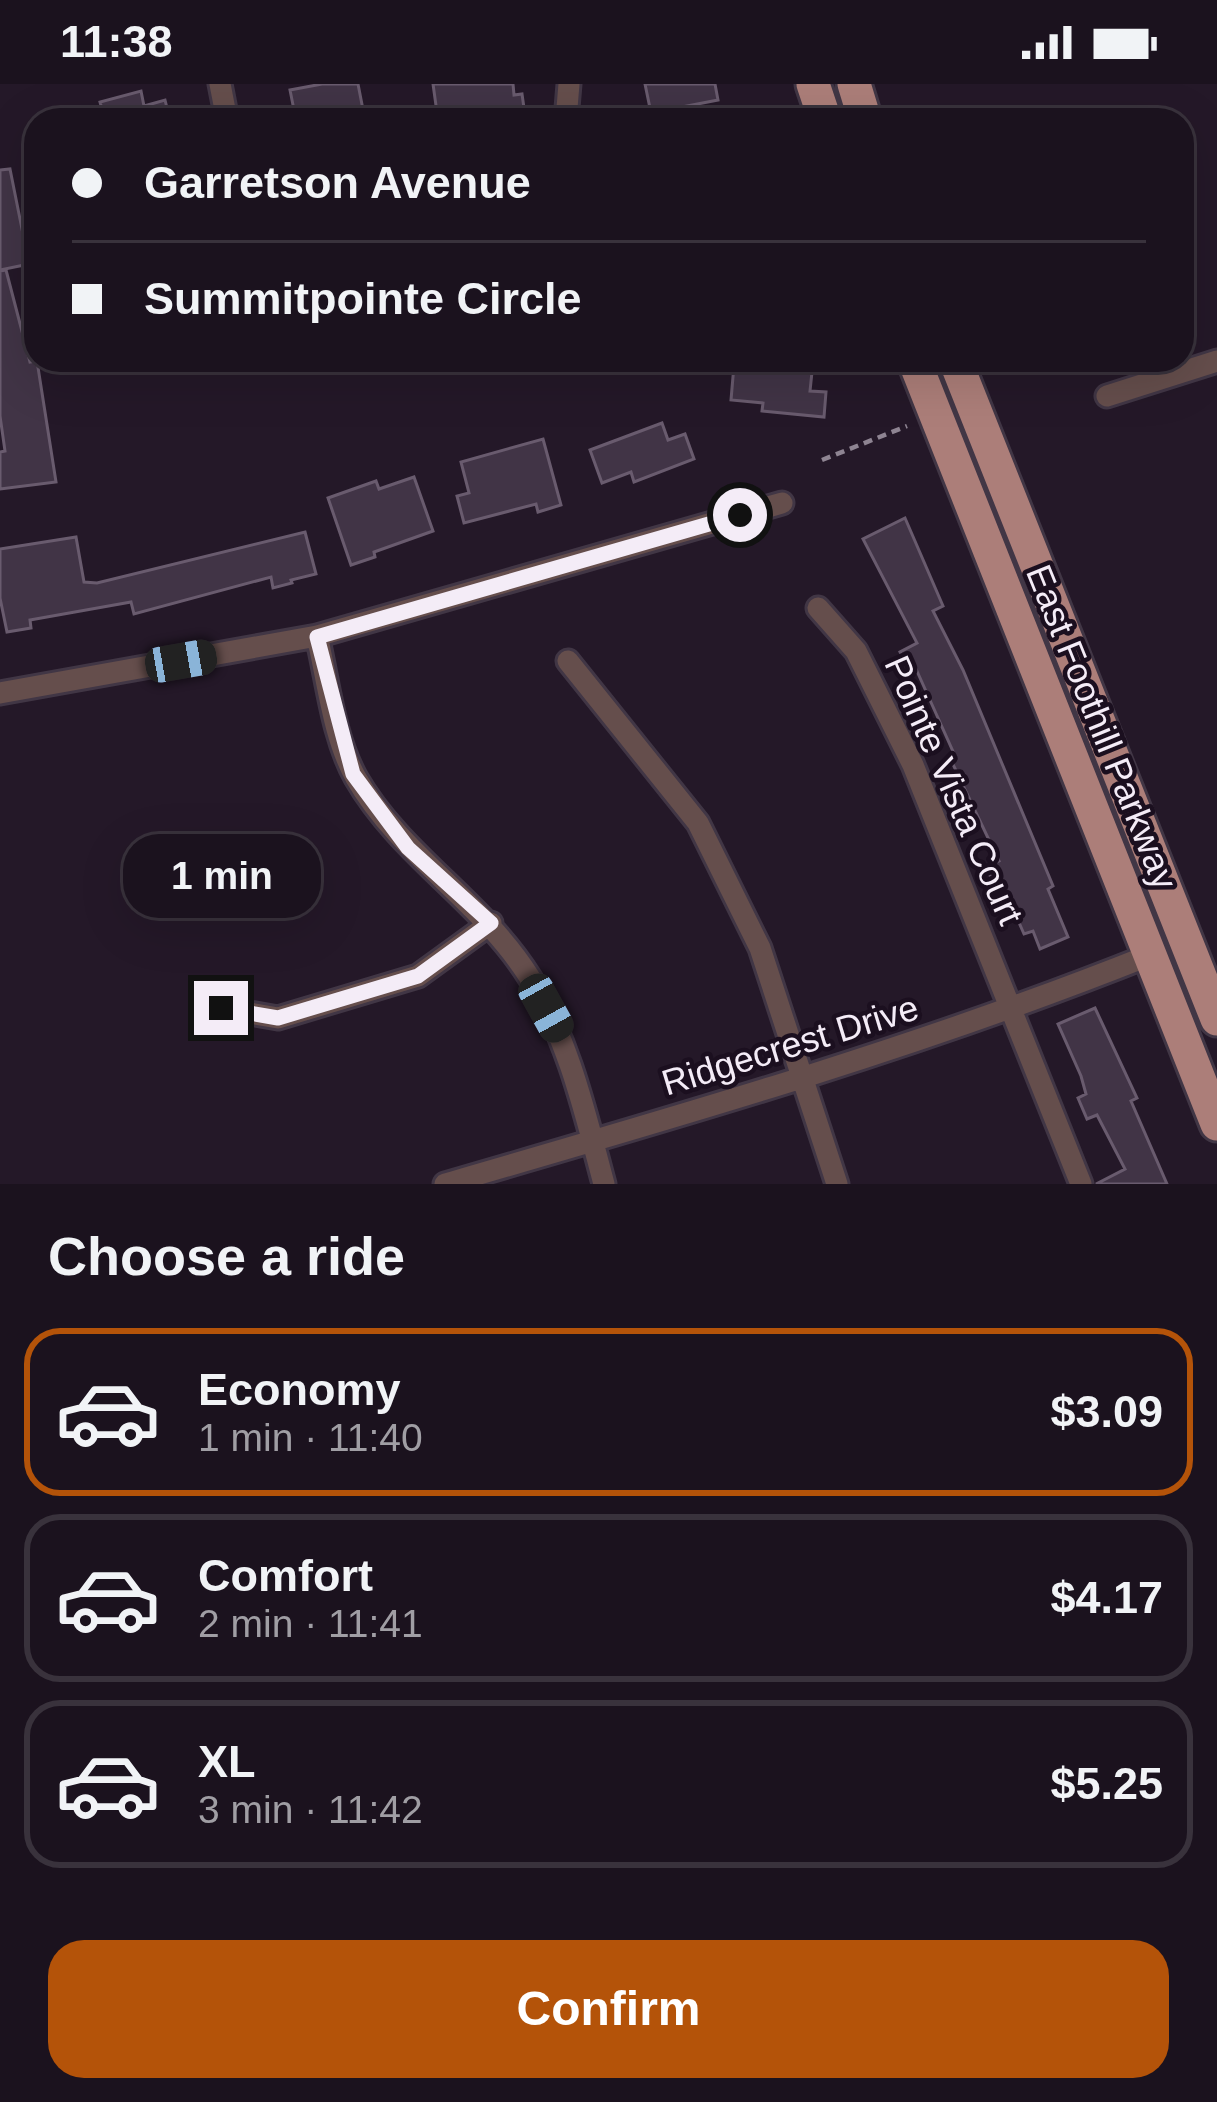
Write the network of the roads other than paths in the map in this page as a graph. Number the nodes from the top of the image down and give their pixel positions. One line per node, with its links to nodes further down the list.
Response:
1 (919, 372): 11 (main road, East Foothill Parkway)
2 (961, 372): 14 (main road, East Foothill Parkway)
3 (1182, 372): 4 (street)
4 (1107, 396)
5 (782, 503): 7 (street)
6 (818, 608): 13 (street, Pointe Vista Court)
7 (317, 637): 9 (street); 10 (street)
8 (568, 661): 15 (street)
9 (0, 693)
10 (491, 923): 12 (street); 17 (street)
11 (1150, 955): 13 (street, Ridgecrest Drive); 16 (main road, East Foothill Parkway)
12 (221, 1008)
13 (1012, 1010): 15 (street, Ridgecrest Drive); 21 (street, Pointe Vista Court)
14 (1217, 1019)
15 (802, 1078): 17 (street, Ridgecrest Drive); 20 (street)
16 (1217, 1124)
17 (593, 1141): 18 (street, Ridgecrest Drive); 19 (street)
18 (446, 1184)
19 (604, 1184)
20 (838, 1184)
21 (1081, 1184)

